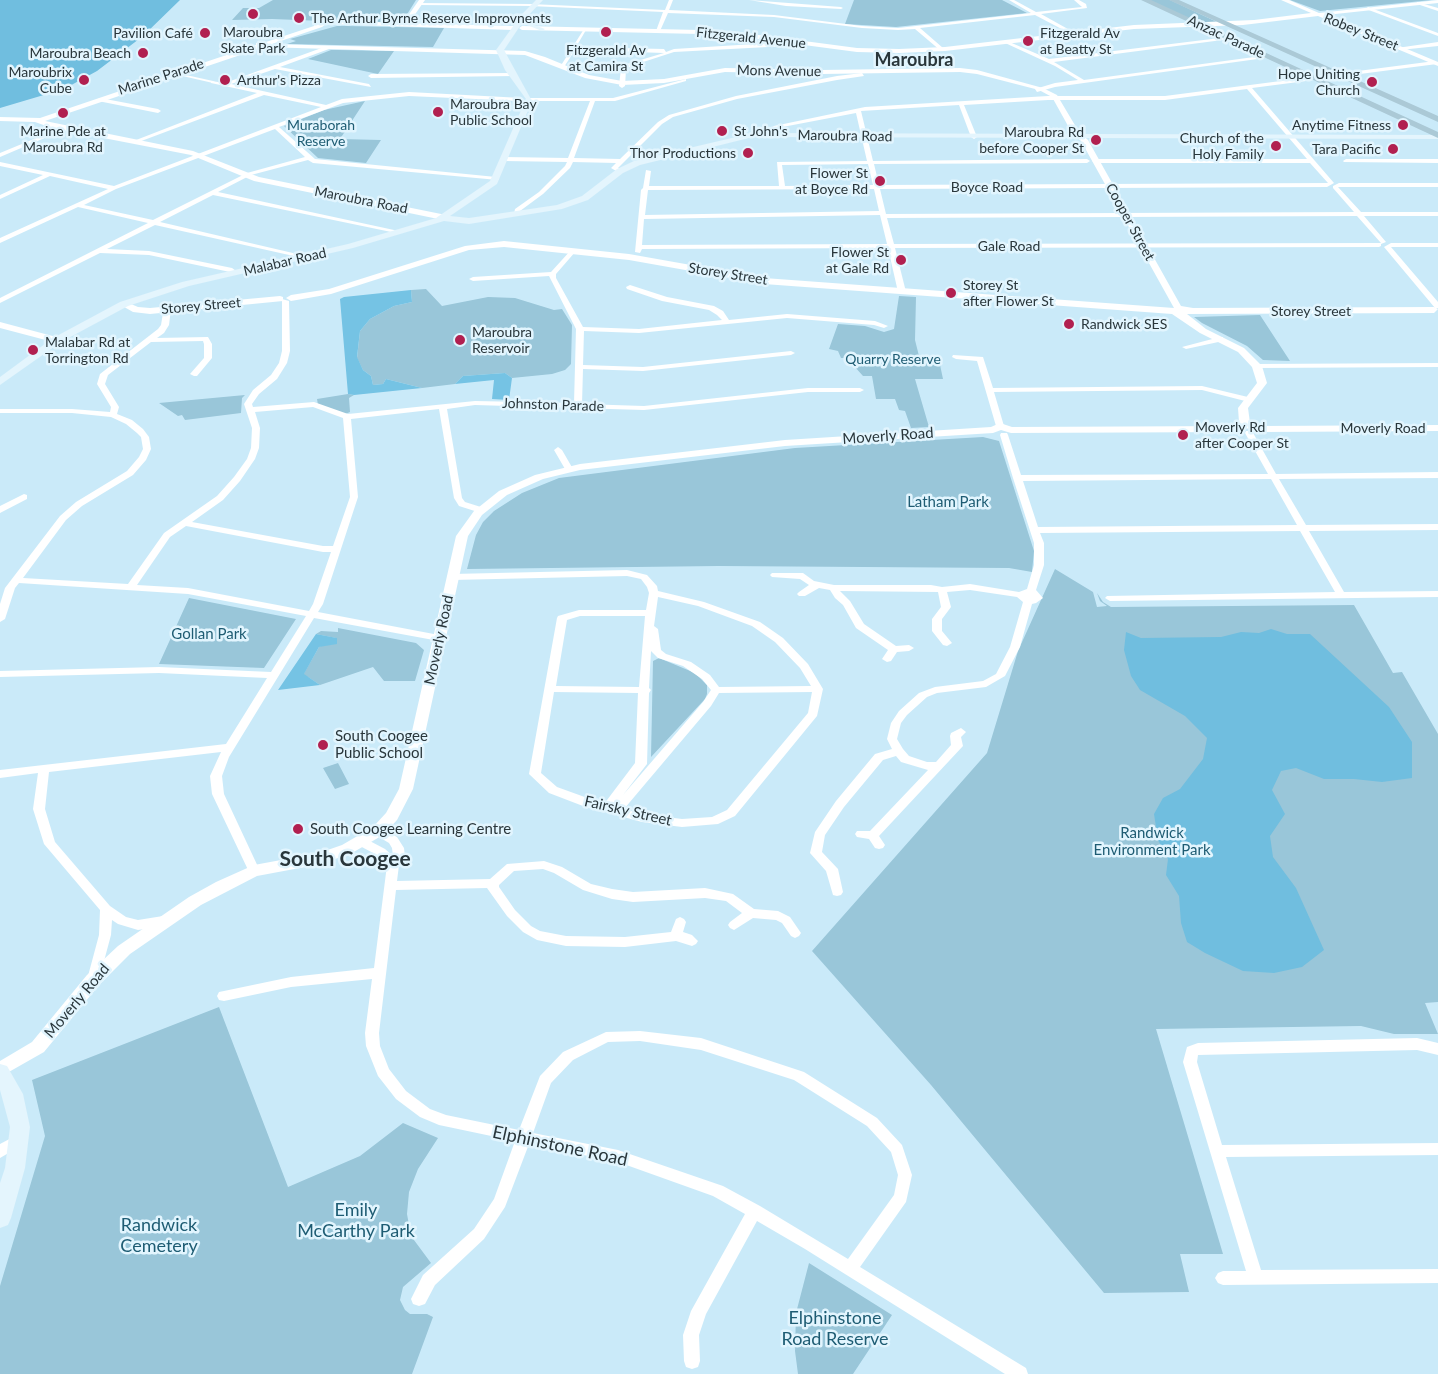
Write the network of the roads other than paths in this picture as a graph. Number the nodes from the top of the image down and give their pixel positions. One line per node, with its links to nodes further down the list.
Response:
1 (548, 0): 14 (main road)
2 (671, 0): 19 (street)
3 (751, 0): 11 (street)
4 (1011, 0): 21 (street)
5 (1076, 0): 21 (street)
6 (1145, 0): 22 (main road, Anzac Parade)
7 (1173, 0): 24 (main road, Anzac Parade)
8 (1284, 0): 20 (street, Robey Street)
9 (1438, 1): 13 (street, Fitzgerald Avenue)
10 (421, 2): 14 (street); 27 (street)
11 (786, 2): 15 (street); 23 (street)
12 (608, 3): 17 (street)
13 (1419, 3): 16 (street, Fitzgerald Avenue); 18 (street)
14 (538, 4): 17 (street); 29 (main road); 29 (main road)
15 (841, 8)
16 (1368, 8): 20 (street, Fitzgerald Avenue); 35 (street)
17 (601, 10): 19 (street)
18 (1438, 10)
19 (666, 11): 23 (street); 33 (street)
20 (1316, 13): 24 (street, Fitzgerald Avenue); 43 (street, Robey Street)
21 (1036, 14): 30 (street); 34 (street)
22 (1175, 14): 25 (street); 26 (main road, Anzac Parade)
23 (774, 16): 30 (street)
24 (1226, 24): 26 (street, Fitzgerald Avenue); 55 (main road, Anzac Parade)
25 (1160, 25): 26 (street, Fitzgerald Avenue); 28 (street, Fitzgerald Avenue); 34 (street, Fitzgerald Avenue)
26 (1200, 25): 28 (street, Fitzgerald Avenue); 36 (main road, Anzac Parade)
27 (404, 26): 29 (street); 40 (street, Marine Parade)
28 (1186, 26): 36 (street)
29 (520, 27): 31 (main road); 46 (main road)
30 (917, 28): 44 (street)
31 (542, 29): 32 (street, Fitzgerald Avenue)
32 (584, 30): 33 (street, Fitzgerald Avenue); 42 (street)
33 (658, 31): 37 (street, Fitzgerald Avenue)
34 (1073, 34): 38 (street, Fitzgerald Avenue)
35 (1438, 35)
36 (1226, 37): 47 (main road, Anzac Parade); 48 (street)
37 (795, 42): 44 (street, Fitzgerald Avenue); 45 (street)
38 (1005, 42): 44 (street, Fitzgerald Avenue); 48 (street)
39 (1438, 44): 43 (street)
40 (260, 45): 41 (street, Mons Avenue); 52 (street, Marine Parade); 77 (street, Marine Parade)
41 (327, 48): 46 (street, Mons Avenue); 51 (street)
42 (573, 48): 45 (street); 50 (street)
43 (1400, 48): 49 (street, Robey Street)
44 (941, 49)
45 (674, 51): 61 (street)
46 (502, 52): 50 (street, Mons Avenue); 53 (main road); 61 (street, Mons Avenue)
47 (1269, 57): 57 (main road, Anzac Parade); 58 (street)
48 (1049, 62): 58 (street)
49 (1436, 63): 55 (street)
50 (562, 66): 61 (street, Mons Avenue)
51 (274, 67): 60 (street); 62 (street)
52 (178, 74): 59 (street); 71 (street, Marine Parade)
53 (512, 75): 56 (street); 70 (main road)
54 (862, 75): 63 (street, Mons Avenue); 65 (street, Mons Avenue); 100 (street)
55 (1340, 75): 57 (street); 78 (main road, Anzac Parade)
56 (439, 76): 62 (street); 67 (street)
57 (1316, 79): 64 (street); 83 (main road, Anzac Parade)
58 (1083, 81): 65 (street)
59 (213, 82): 60 (street)
60 (227, 84): 66 (street)
61 (622, 84): 63 (street, Mons Avenue)
62 (369, 86): 68 (street)
63 (652, 86): 65 (street, Mons Avenue); 72 (street)
64 (1249, 88): 69 (street); 85 (street)
65 (1039, 89): 69 (street, Mons Avenue)
66 (263, 93): 74 (street); 88 (street)
67 (438, 95): 68 (street); 70 (street)
68 (368, 96): 74 (street)
69 (1055, 98): 73 (street); 87 (street)
70 (527, 99): 72 (street); 92 (main road)
71 (100, 100): 76 (street); 77 (street, Marine Parade)
72 (593, 100): 93 (street)
73 (960, 103): 75 (street); 86 (street)
74 (324, 106): 80 (street)
75 (858, 110): 82 (street); 84 (street)
76 (158, 111)
77 (41, 118): 79 (street, Maroubra Road); 81 (street, Maroubra Road)
78 (1438, 119)
79 (0, 120)
80 (275, 126): 90 (street); 91 (street)
81 (65, 128): 88 (street, Maroubra Road); 89 (street)
82 (774, 128)
83 (1436, 135): 85 (main road, Maroubra Road)
84 (865, 136): 86 (main road, Maroubra Road); 98 (street); 100 (main road, Maroubra Road)
85 (1291, 136): 87 (main road, Maroubra Road); 96 (street)
86 (974, 137): 87 (main road, Maroubra Road)
87 (1081, 137): 95 (street, Cooper Street)
88 (134, 142): 90 (street, Maroubra Road)
89 (0, 155)
90 (199, 156): 103 (street, Maroubra Road); 110 (street)
91 (308, 158): 103 (street); 104 (street)
92 (504, 159): 93 (street); 104 (main road)
93 (570, 160): 100 (street); 117 (street)
94 (1438, 160): 97 (street)
95 (1091, 161): 96 (street); 98 (street); 107 (street, Cooper Street)
96 (1312, 161): 105 (street)
97 (1346, 161)
98 (871, 162): 108 (street); 109 (street)
99 (0, 164): 102 (street)
100 (621, 166): 117 (main road, Maroubra Road)
101 (648, 171): 111 (street)
102 (50, 174): 110 (street); 113 (street)
103 (246, 176): 112 (street); 116 (street, Maroubra Road)
104 (496, 179): 115 (main road, Malabar Road)
105 (1333, 185): 106 (street, Boyce Road); 107 (street, Boyce Road); 118 (street)
106 (1438, 185)
107 (1110, 186): 109 (street, Boyce Road); 121 (street, Cooper Street)
108 (782, 187): 109 (street, Boyce Road); 111 (street, Boyce Road)
109 (877, 187): 120 (street)
110 (114, 188): 114 (street)
111 (646, 188): 124 (street)
112 (214, 193): 126 (street); 128 (street)
113 (0, 196)
114 (77, 205): 126 (street); 129 (street)
115 (460, 206): 116 (street); 122 (main road, Malabar Road)
116 (426, 214): 122 (street, Maroubra Road)
117 (517, 214): 123 (main road, Maroubra Road)
118 (1358, 214): 119 (street); 121 (street); 131 (street)
119 (1438, 214)
120 (884, 215): 121 (street); 124 (street); 134 (street)
121 (1126, 215): 132 (street, Cooper Street)
122 (443, 217): 123 (main road); 125 (main road, Maroubra Road); 127 (main road, Malabar Road)
123 (493, 217): 125 (main road, Maroubra Road)
124 (643, 217): 133 (street)
125 (469, 221): 127 (main road)
126 (156, 222): 135 (street); 137 (street)
127 (419, 225): 128 (main road, Malabar Road)
128 (394, 232): 137 (main road, Malabar Road)
129 (2, 238)
130 (1438, 244): 131 (street, Gale Road)
131 (1385, 245): 132 (street, Gale Road); 148 (street)
132 (1143, 246): 134 (street, Gale Road); 149 (street, Cooper Street)
133 (639, 247): 134 (street, Gale Road); 138 (street)
134 (892, 247): 143 (street)
135 (100, 251): 139 (street); 145 (street)
136 (573, 251): 138 (street, Storey Street); 140 (street); 144 (street, Storey Street)
137 (307, 256): 139 (main road, Malabar Road)
138 (636, 259): 143 (street, Storey Street)
139 (236, 273): 146 (main road, Malabar Road)
140 (553, 274): 141 (street); 153 (street)
141 (473, 279)
142 (630, 288): 150 (street)
143 (903, 292): 149 (street, Storey Street)
144 (285, 299): 147 (street, Storey Street); 170 (street)
145 (0, 301)
146 (124, 304): 147 (street, Storey Street); 155 (main road, Malabar Road)
147 (167, 309): 156 (street)
148 (1437, 309): 149 (street, Storey Street)
149 (1180, 311): 154 (street, Cooper Street)
150 (727, 322): 152 (street); 153 (street)
151 (0, 325): 155 (street)
152 (884, 326)
153 (580, 329): 162 (street)
154 (1220, 339): 157 (street); 161 (street, Cooper Street)
155 (57, 340): 164 (main road, Malabar Road)
156 (149, 340): 163 (street); 172 (street)
157 (1186, 347)
158 (791, 353): 162 (street)
159 (956, 357): 166 (street)
160 (1438, 364): 161 (street)
161 (1257, 366): 167 (street)
162 (579, 367): 169 (street)
163 (194, 374)
164 (0, 382)
165 (860, 390): 169 (street, Johnston Parade)
166 (989, 390): 167 (street); 176 (street)
167 (1249, 400): 175 (street)
168 (442, 406): 169 (street, Johnston Parade); 173 (street, Johnston Parade); 184 (street)
169 (578, 406)
170 (249, 410): 173 (street, Johnston Parade); 185 (street)
171 (0, 411): 172 (street)
172 (112, 415): 192 (street)
173 (347, 417): 189 (street)
174 (1438, 428): 175 (street, Moverly Road)
175 (1247, 429): 176 (street, Moverly Road); 180 (street)
176 (1002, 430): 178 (street, Moverly Road); 181 (street)
177 (558, 450): 178 (street)
178 (569, 469): 184 (street, Moverly Road)
179 (1438, 475): 180 (street)
180 (1273, 476): 181 (street); 187 (street)
181 (1017, 478): 188 (street)
182 (24, 497): 183 (street)
183 (0, 510)
184 (481, 510): 190 (street, Moverly Road)
185 (183, 524): 189 (street); 194 (street)
186 (1438, 527): 187 (street)
187 (1302, 528): 188 (street); 200 (street)
188 (1034, 530): 201 (street)
189 (337, 549): 203 (street)
190 (453, 574): 197 (street); 206 (street, Moverly Road)
191 (775, 575): 193 (street)
192 (15, 580): 194 (street); 205 (street)
193 (816, 585): 195 (street); 198 (street)
194 (131, 587): 203 (street)
195 (834, 588): 196 (street); 209 (street)
196 (942, 590): 201 (street); 207 (street)
197 (654, 593): 204 (street); 213 (street)
198 (802, 594)
199 (1438, 594): 200 (street)
200 (1341, 595): 202 (street)
201 (1027, 596): 219 (street)
202 (1110, 598)
203 (313, 614): 206 (street); 212 (street)
204 (650, 615): 214 (street, Fairsky Street); 215 (street); 216 (street)
205 (0, 619)
206 (439, 638): 224 (street, Moverly Road)
207 (947, 643)
208 (909, 648): 209 (street)
209 (894, 649): 210 (street)
210 (887, 659)
211 (0, 674): 212 (street)
212 (274, 675): 218 (street)
213 (818, 688): 216 (street); 223 (street, Fairsky Street)
214 (550, 689): 215 (street); 223 (street, Fairsky Street)
215 (645, 690): 223 (street)
216 (716, 690): 223 (street)
217 (953, 734): 220 (street)
218 (230, 747): 221 (street); 228 (street)
219 (898, 751): 220 (street); 231 (street)
220 (939, 765): 225 (street)
221 (44, 769): 222 (street); 232 (street)
222 (0, 774)
223 (611, 810)
224 (378, 831): 226 (street, Moverly Road); 227 (street, Elphinstone Road)
225 (871, 838)
226 (362, 842): 227 (street); 228 (street, Moverly Road)
227 (393, 864): 230 (street, Elphinstone Road)
228 (254, 871): 234 (street, Moverly Road)
229 (493, 884): 230 (street); 233 (street); 238 (street)
230 (391, 886): 240 (street, Elphinstone Road)
231 (837, 892)
232 (106, 909): 234 (street); 241 (street)
233 (751, 913): 236 (street); 237 (street)
234 (166, 920): 241 (street, Moverly Road)
235 (680, 922): 238 (street)
236 (734, 925)
237 (795, 933)
238 (676, 936): 239 (street)
239 (692, 941)
240 (378, 973): 242 (street); 245 (street, Elphinstone Road)
241 (93, 980): 244 (street, Moverly Road)
242 (224, 996)
243 (1437, 1049): 248 (street)
244 (0, 1071): 246 (main road)
245 (522, 1138): 250 (street, Elphinstone Road); 252 (street); 256 (street)
246 (20, 1140): 249 (street); 251 (main road)
247 (1438, 1149): 248 (street)
248 (1217, 1151): 255 (street)
249 (0, 1152)
250 (755, 1211): 252 (street, Elphinstone Road); 257 (street)
251 (0, 1218)
252 (850, 1268): 258 (street, Elphinstone Road)
253 (1438, 1276): 255 (street)
254 (1223, 1278): 255 (street)
255 (1256, 1278)
256 (419, 1299)
257 (692, 1361)
258 (1020, 1374)

